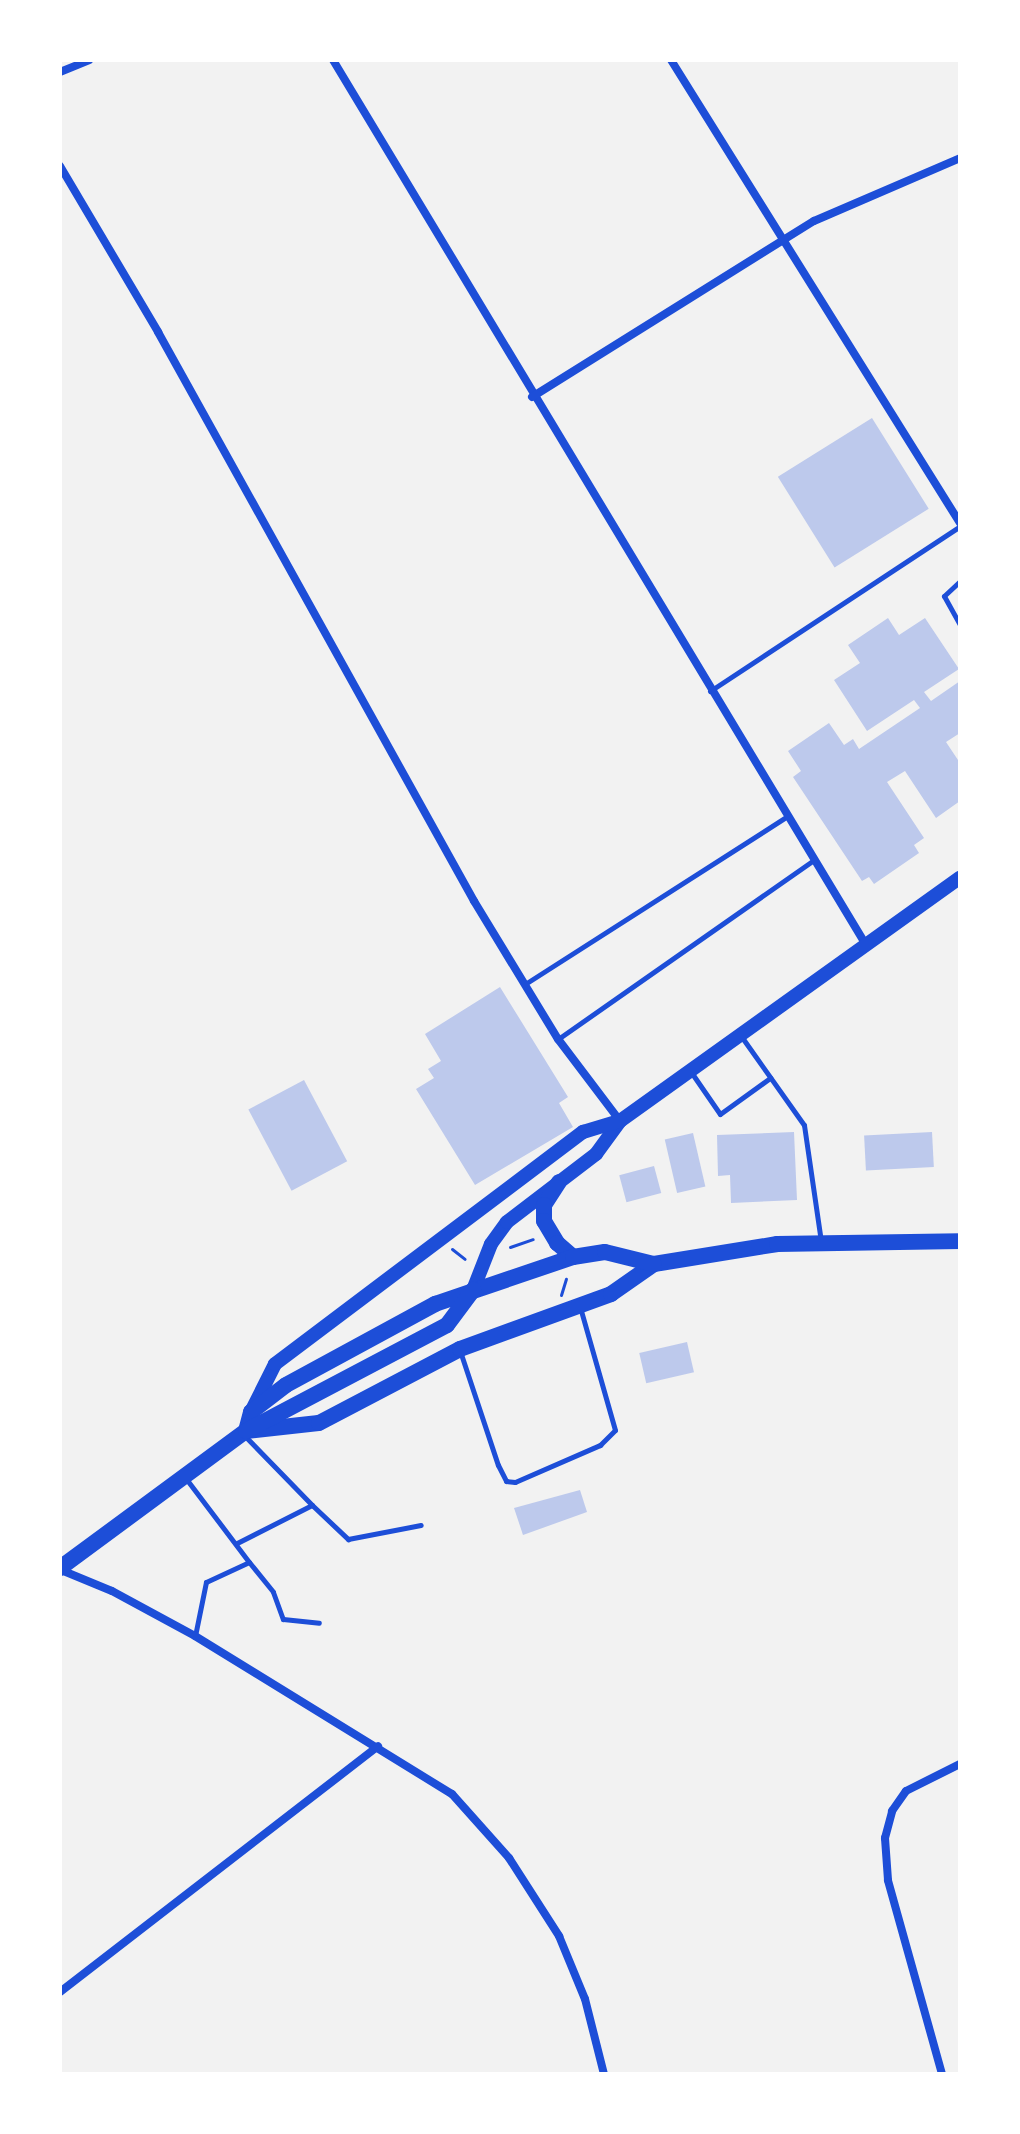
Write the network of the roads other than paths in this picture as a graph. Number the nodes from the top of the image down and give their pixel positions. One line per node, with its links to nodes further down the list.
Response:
1 (89, 60): 4 (street)
2 (333, 60): 8 (street)
3 (671, 60): 7 (street)
4 (60, 72)
5 (960, 158): 7 (street)
6 (60, 166): 17 (street)
7 (784, 241): 8 (street); 9 (street)
8 (532, 397): 12 (street)
9 (960, 522): 12 (lane)
10 (960, 581): 11 (lane)
11 (960, 625)
12 (710, 691): 13 (street)
13 (786, 817): 14 (street); 17 (lane)
14 (812, 861): 16 (street); 19 (lane)
15 (960, 878): 16 (main road)
16 (866, 945): 18 (main road)
17 (524, 984): 19 (street)
18 (740, 1035): 20 (main road); 21 (lane)
19 (558, 1039): 22 (street)
20 (690, 1071): 21 (lane); 22 (main road)
21 (770, 1078): 25 (lane)
22 (620, 1121): 23 (main road); 31 (main road)
23 (559, 1182): 26 (highway); 28 (main road)
24 (960, 1241): 25 (highway)
25 (822, 1244): 27 (highway)
26 (573, 1257): 27 (highway); 28 (highway)
27 (654, 1264): 29 (highway)
28 (473, 1290): 31 (highway); 32 (highway)
29 (579, 1306): 30 (highway); 30 (lane)
30 (460, 1349): 32 (highway)
31 (251, 1412): 32 (highway)
32 (244, 1432): 33 (highway); 34 (lane)
33 (182, 1475): 36 (lane); 38 (highway)
34 (312, 1505): 35 (lane); 36 (lane)
35 (421, 1525)
36 (237, 1543): 37 (lane)
37 (249, 1562): 39 (lane); 40 (lane)
38 (60, 1569): 40 (street)
39 (319, 1623)
40 (195, 1636): 41 (street)
41 (378, 1746): 43 (street); 44 (street)
42 (960, 1764): 45 (street)
43 (60, 1992)
44 (604, 2074)
45 (942, 2074)

